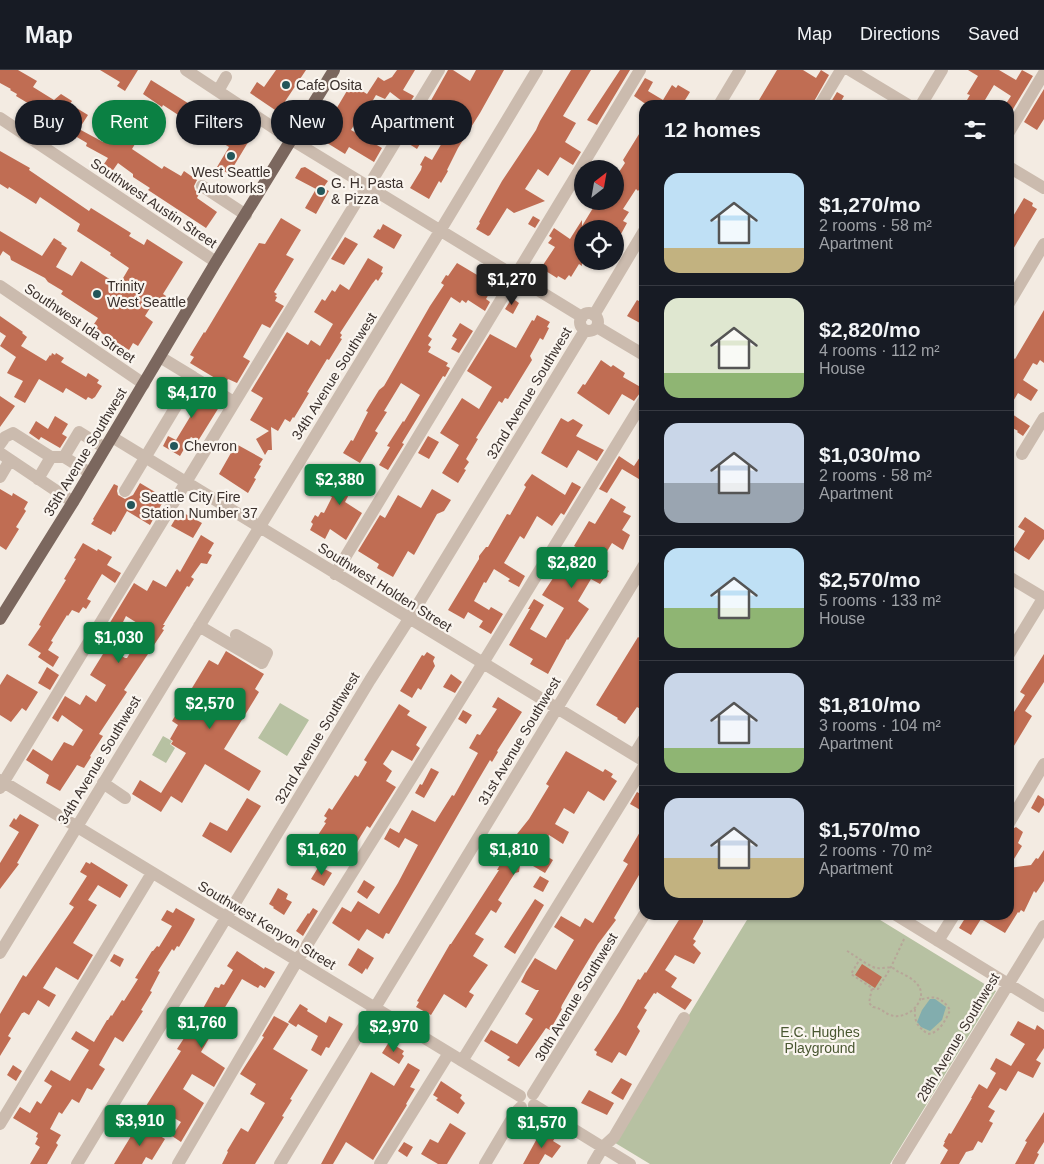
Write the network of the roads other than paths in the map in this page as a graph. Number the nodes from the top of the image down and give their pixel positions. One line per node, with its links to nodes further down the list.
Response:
1 (334, 70): 13 (main road, 35th Avenue Southwest)
2 (439, 70): 25 (street)
3 (537, 70): 28 (street, 34th Avenue Southwest)
4 (640, 70): 32 (street)
5 (740, 70): 14 (street)
6 (841, 70): 15 (street)
7 (850, 70): 16 (street)
8 (942, 70): 17 (street)
9 (192, 72): 12 (street)
10 (1044, 72): 19 (street)
11 (226, 77): 12 (street)
12 (218, 91): 20 (street)
13 (316, 100)
14 (722, 100)
15 (823, 100)
16 (900, 100)
17 (924, 100)
18 (0, 118): 31 (street, Southwest Austin Street)
19 (1014, 123)
20 (271, 126)
21 (289, 145): 27 (main road, 35th Avenue Southwest)
22 (300, 145): 25 (street)
23 (1014, 170): 26 (street)
24 (202, 186): 27 (street)
25 (368, 187): 28 (street); 39 (street)
26 (1044, 188)
27 (246, 214): 31 (main road, 35th Avenue Southwest)
28 (440, 231): 32 (street); 56 (street, 34th Avenue Southwest)
29 (639, 239): 35 (street, 32nd Avenue Southwest)
30 (1044, 244): 34 (street)
31 (216, 262): 37 (main road, 35th Avenue Southwest)
32 (515, 276): 35 (street); 57 (street)
33 (0, 286): 38 (street, Southwest Ida Street)
34 (1014, 295)
35 (589, 322): 36 (street); 62 (street, 32nd Avenue Southwest)
36 (639, 352)
37 (160, 357): 38 (main road, 35th Avenue Southwest); 39 (street)
38 (144, 384): 43 (main road, 35th Avenue Southwest)
39 (234, 402): 53 (street)
40 (178, 403): 49 (street)
41 (639, 408): 66 (street)
42 (1044, 418): 46 (street)
43 (112, 437): 45 (main road, 35th Avenue Southwest); 49 (street, Southwest Holden Street)
44 (0, 444): 48 (street)
45 (105, 448): 48 (street); 50 (main road, 35th Avenue Southwest)
46 (1022, 454)
47 (5, 457): 51 (street); 52 (street)
48 (58, 457): 50 (street); 52 (street)
49 (145, 457): 53 (street, Southwest Holden Street); 54 (street)
50 (90, 473): 55 (main road, 35th Avenue Southwest)
51 (0, 477)
52 (38, 479): 55 (street)
53 (185, 482): 56 (street, Southwest Holden Street); 72 (street)
54 (125, 491)
55 (73, 502): 61 (main road, 35th Avenue Southwest)
56 (259, 526): 57 (street, Southwest Holden Street); 63 (street, 34th Avenue Southwest)
57 (335, 574): 62 (street, Southwest Holden Street)
58 (639, 574): 67 (street, 31st Avenue Southwest)
59 (1014, 580): 60 (street)
60 (1044, 598): 65 (street)
61 (0, 619)
62 (409, 619): 66 (street, Southwest Holden Street); 77 (street, 32nd Avenue Southwest)
63 (199, 626): 64 (street); 71 (street, 34th Avenue Southwest)
64 (236, 634)
65 (1014, 646)
66 (482, 664): 67 (street, Southwest Holden Street); 84 (street)
67 (557, 708): 68 (street, Southwest Holden Street); 87 (street, 31st Avenue Southwest)
68 (639, 758)
69 (1044, 764): 74 (street)
70 (639, 774): 90 (street)
71 (103, 783): 73 (street); 75 (street, 34th Avenue Southwest)
72 (1, 784): 75 (street, Southwest Kenyon Street)
73 (125, 798)
74 (1014, 815)
75 (76, 826): 76 (street, Southwest Kenyon Street); 83 (street, 34th Avenue Southwest)
76 (152, 873): 77 (street, Southwest Kenyon Street); 93 (street)
77 (226, 918): 84 (street, Southwest Kenyon Street); 95 (street, 32nd Avenue Southwest)
78 (641, 920): 91 (street, 30th Avenue Southwest)
79 (904, 920): 82 (street)
80 (951, 920): 82 (street)
81 (1044, 926): 85 (street, 28th Avenue Southwest)
82 (938, 941): 85 (street)
83 (0, 953)
84 (298, 961): 87 (street, Southwest Kenyon Street); 96 (street)
85 (1008, 984): 86 (street); 102 (street, 28th Avenue Southwest)
86 (1044, 1006)
87 (374, 1008): 89 (street, Southwest Kenyon Street); 97 (street, 31st Avenue Southwest)
88 (684, 1018): 94 (street)
89 (448, 1053): 90 (street, Southwest Kenyon Street); 98 (street)
90 (462, 1061): 92 (street, Southwest Kenyon Street)
91 (534, 1100): 92 (street); 94 (street)
92 (520, 1101): 99 (street)
93 (0, 1124)
94 (603, 1147): 100 (street); 101 (street)
95 (77, 1164)
96 (178, 1164)
97 (280, 1164)
98 (380, 1164)
99 (485, 1164)
100 (593, 1164)
101 (630, 1164)
102 (898, 1164)

